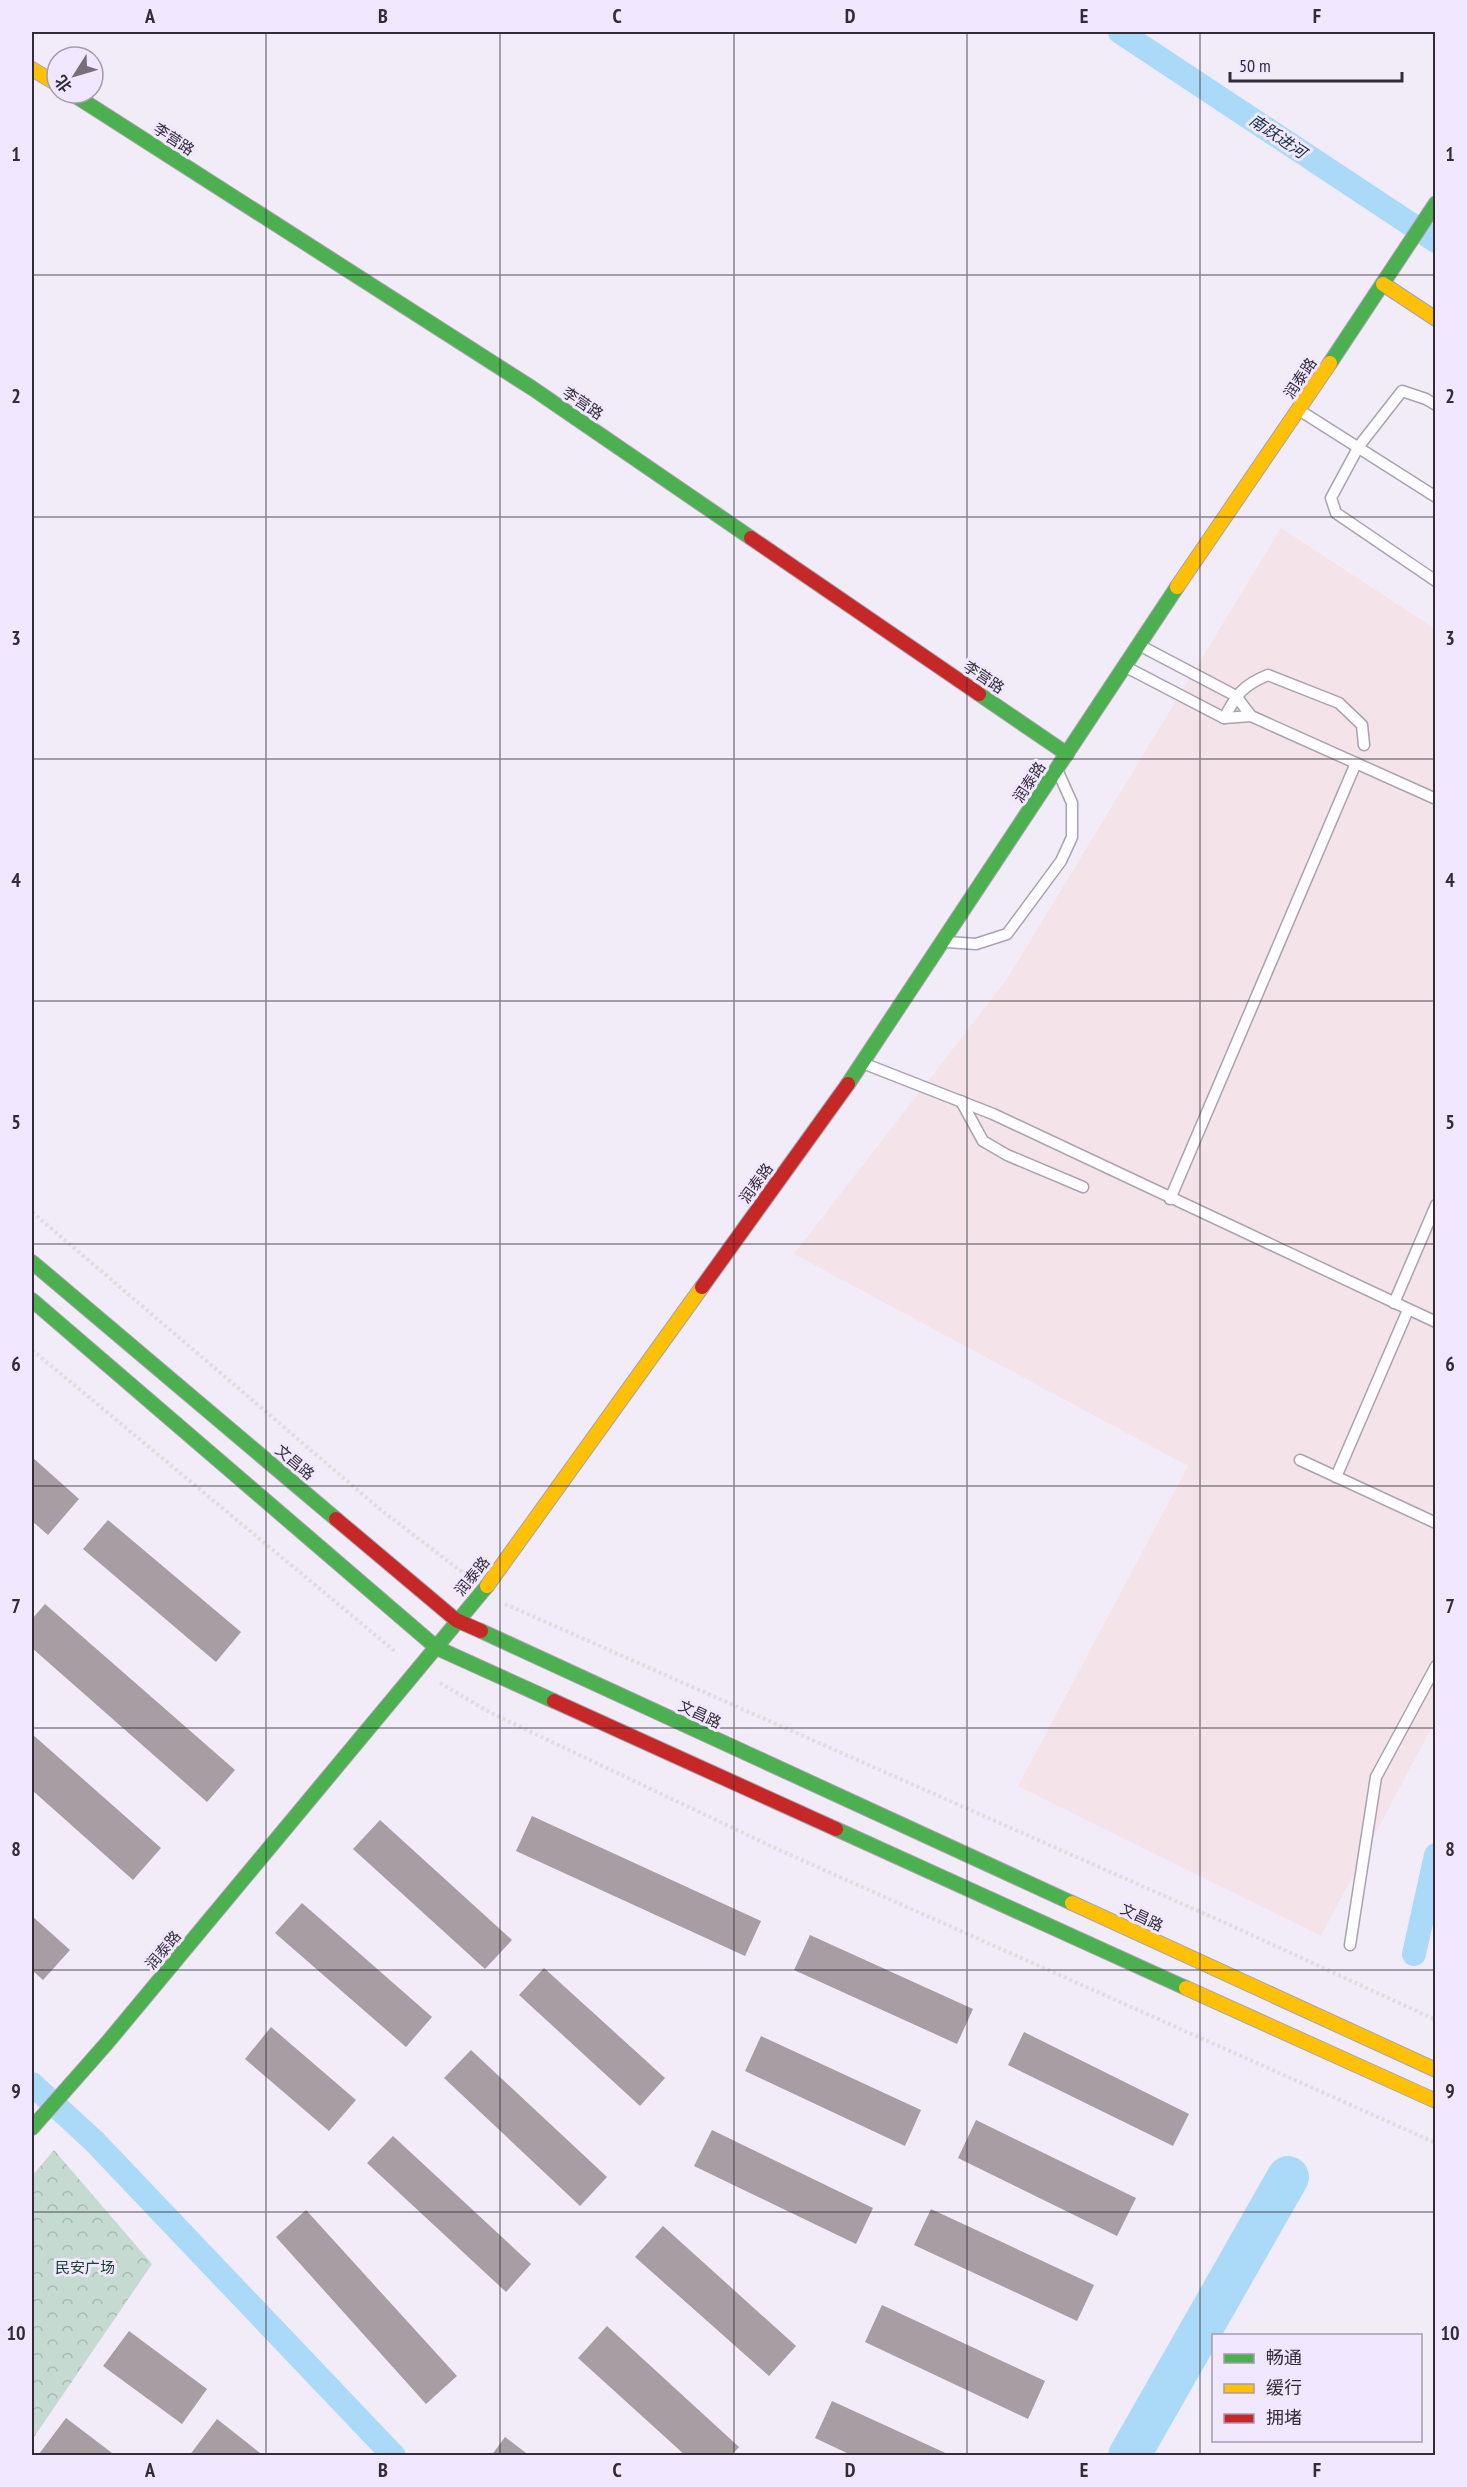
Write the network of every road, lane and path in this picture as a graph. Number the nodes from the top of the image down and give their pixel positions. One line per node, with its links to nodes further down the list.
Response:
1 (32, 69): 2 (street)
2 (45, 77)
3 (90, 105): 18 (street, 李营路)
4 (1436, 203): 5 (street, 润泰路)
5 (1383, 284): 6 (street); 8 (street, 润泰路)
6 (1436, 319)
7 (1436, 405): 9 (lane)
8 (1298, 410): 9 (lane); 12 (street, 润泰路)
9 (1359, 446): 10 (lane); 11 (lane)
10 (1436, 497)
11 (1436, 580)
12 (1138, 644): 13 (street, 润泰路); 14 (lane)
13 (1124, 666): 16 (lane); 18 (street, 润泰路)
14 (1236, 696): 15 (lane); 16 (lane); 17 (lane)
15 (1251, 716): 16 (lane); 19 (lane)
16 (1224, 718)
17 (1364, 745)
18 (1067, 754): 20 (street, 润泰路)
19 (1356, 763): 21 (lane); 26 (lane)
20 (1057, 769): 22 (street, 润泰路); 22 (lane)
21 (1436, 799)
22 (943, 941): 23 (street, 润泰路)
23 (863, 1063): 24 (lane); 37 (street, 润泰路)
24 (961, 1101): 25 (lane); 26 (lane)
25 (1083, 1188)
26 (1170, 1199): 31 (lane)
27 (1436, 1205): 31 (lane)
28 (32, 1212): 37 (path)
29 (32, 1262): 38 (street, 文昌路)
30 (32, 1300): 39 (street)
31 (1394, 1303): 32 (lane)
32 (1408, 1310): 33 (lane); 35 (lane)
33 (1436, 1322)
34 (1300, 1460): 35 (lane)
35 (1335, 1477): 36 (lane)
36 (1436, 1523)
37 (485, 1589): 38 (street, 润泰路); 42 (path)
38 (456, 1620): 39 (street, 润泰路); 43 (street, 文昌路)
39 (437, 1648): 44 (street); 45 (street, 润泰路)
40 (1436, 1666): 41 (lane)
41 (1350, 1945)
42 (1436, 2020)
43 (1436, 2070)
44 (1436, 2101)
45 (32, 2128)

